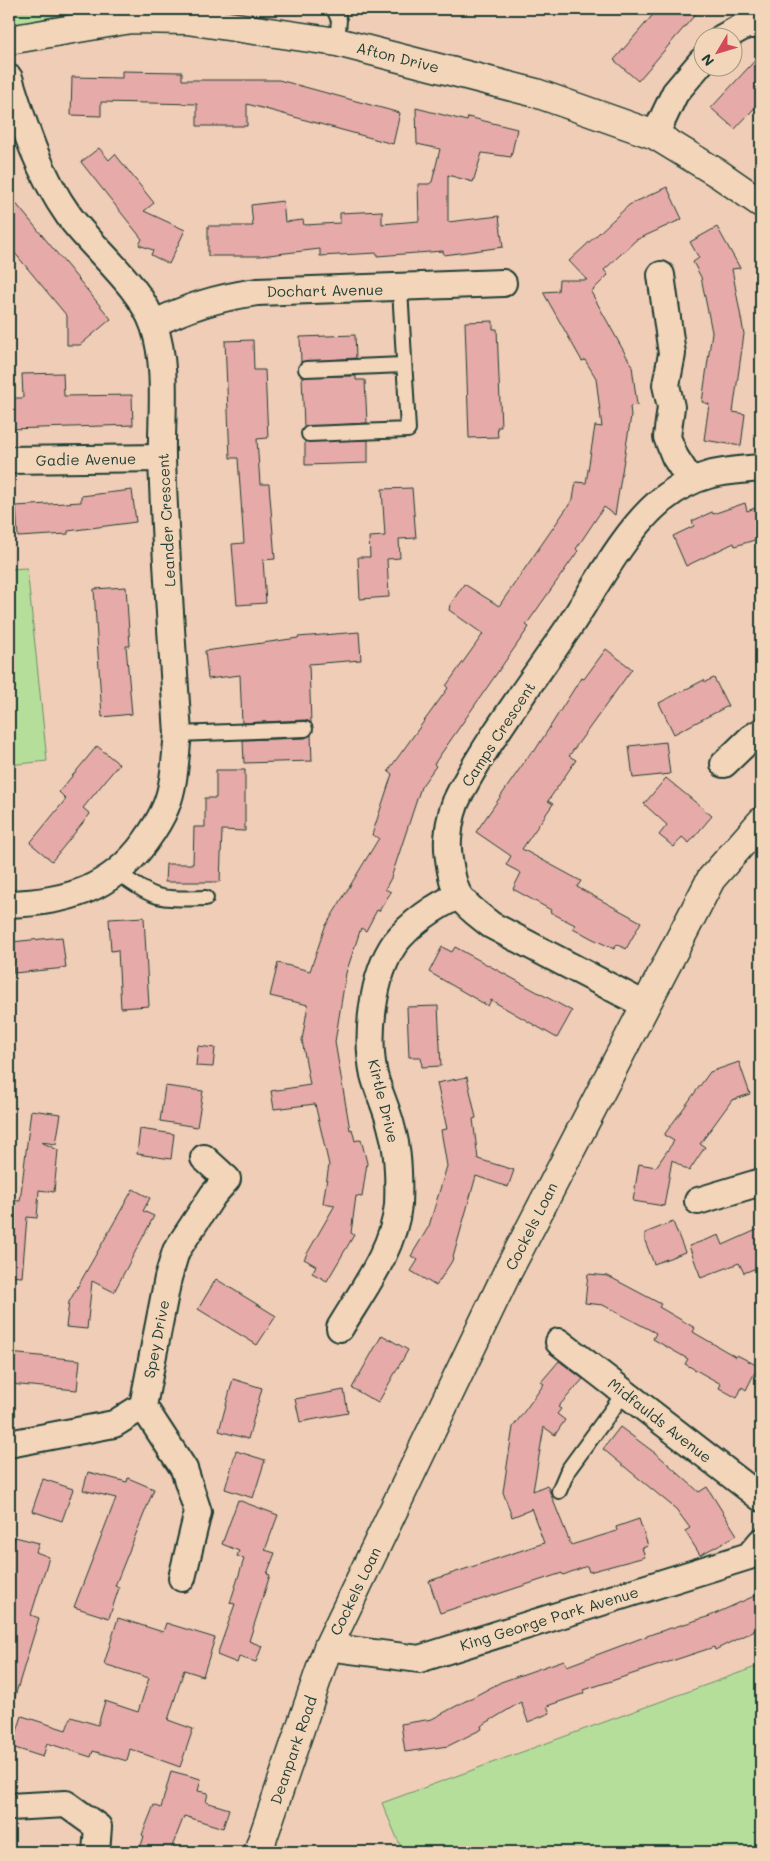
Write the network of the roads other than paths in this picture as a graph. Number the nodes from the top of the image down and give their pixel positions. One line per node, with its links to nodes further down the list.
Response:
1 (334, 9): 6 (lane)
2 (131, 14): 5 (street, Afton Drive); 6 (street, Afton Drive)
3 (761, 25): 4 (street)
4 (739, 28)
5 (9, 40)
6 (337, 42): 9 (street, Afton Drive)
7 (692, 73): 9 (street)
8 (9, 78): 14 (street, Leander Crescent)
9 (655, 135): 10 (street, Afton Drive)
10 (761, 203)
11 (661, 275): 21 (street)
12 (502, 283): 13 (street, Dochart Avenue)
13 (400, 288): 14 (street, Dochart Avenue); 15 (lane)
14 (154, 324): 18 (street, Leander Crescent)
15 (404, 365): 16 (lane); 17 (lane)
16 (306, 369)
17 (309, 434)
18 (162, 458): 19 (street, Gadie Avenue); 24 (street, Leander Crescent)
19 (9, 460)
20 (761, 468): 21 (street, Camps Crescent)
21 (690, 480): 28 (street, Camps Crescent)
22 (305, 728): 24 (lane)
23 (761, 732): 25 (street)
24 (178, 734): 27 (street, Leander Crescent)
25 (724, 764)
26 (761, 822): 31 (street, Cockels Loan)
27 (118, 873): 29 (lane); 30 (street, Leander Crescent)
28 (458, 896): 31 (street); 35 (street, Kirtle Drive)
29 (206, 898)
30 (9, 904)
31 (645, 1005): 44 (street, Cockels Loan)
32 (204, 1158): 38 (street, Spey Drive)
33 (761, 1182): 34 (street)
34 (698, 1201)
35 (340, 1328)
36 (559, 1342): 37 (street, Midfaulds Avenue)
37 (625, 1392): 40 (lane); 41 (street, Midfaulds Avenue)
38 (143, 1406): 39 (street); 43 (street)
39 (9, 1444)
40 (559, 1491)
41 (761, 1498)
42 (761, 1542): 44 (street, King George Park Avenue)
43 (182, 1578)
44 (328, 1647): 47 (street, Deanpark Road)
45 (9, 1806): 46 (street)
46 (96, 1852)
47 (258, 1852)

